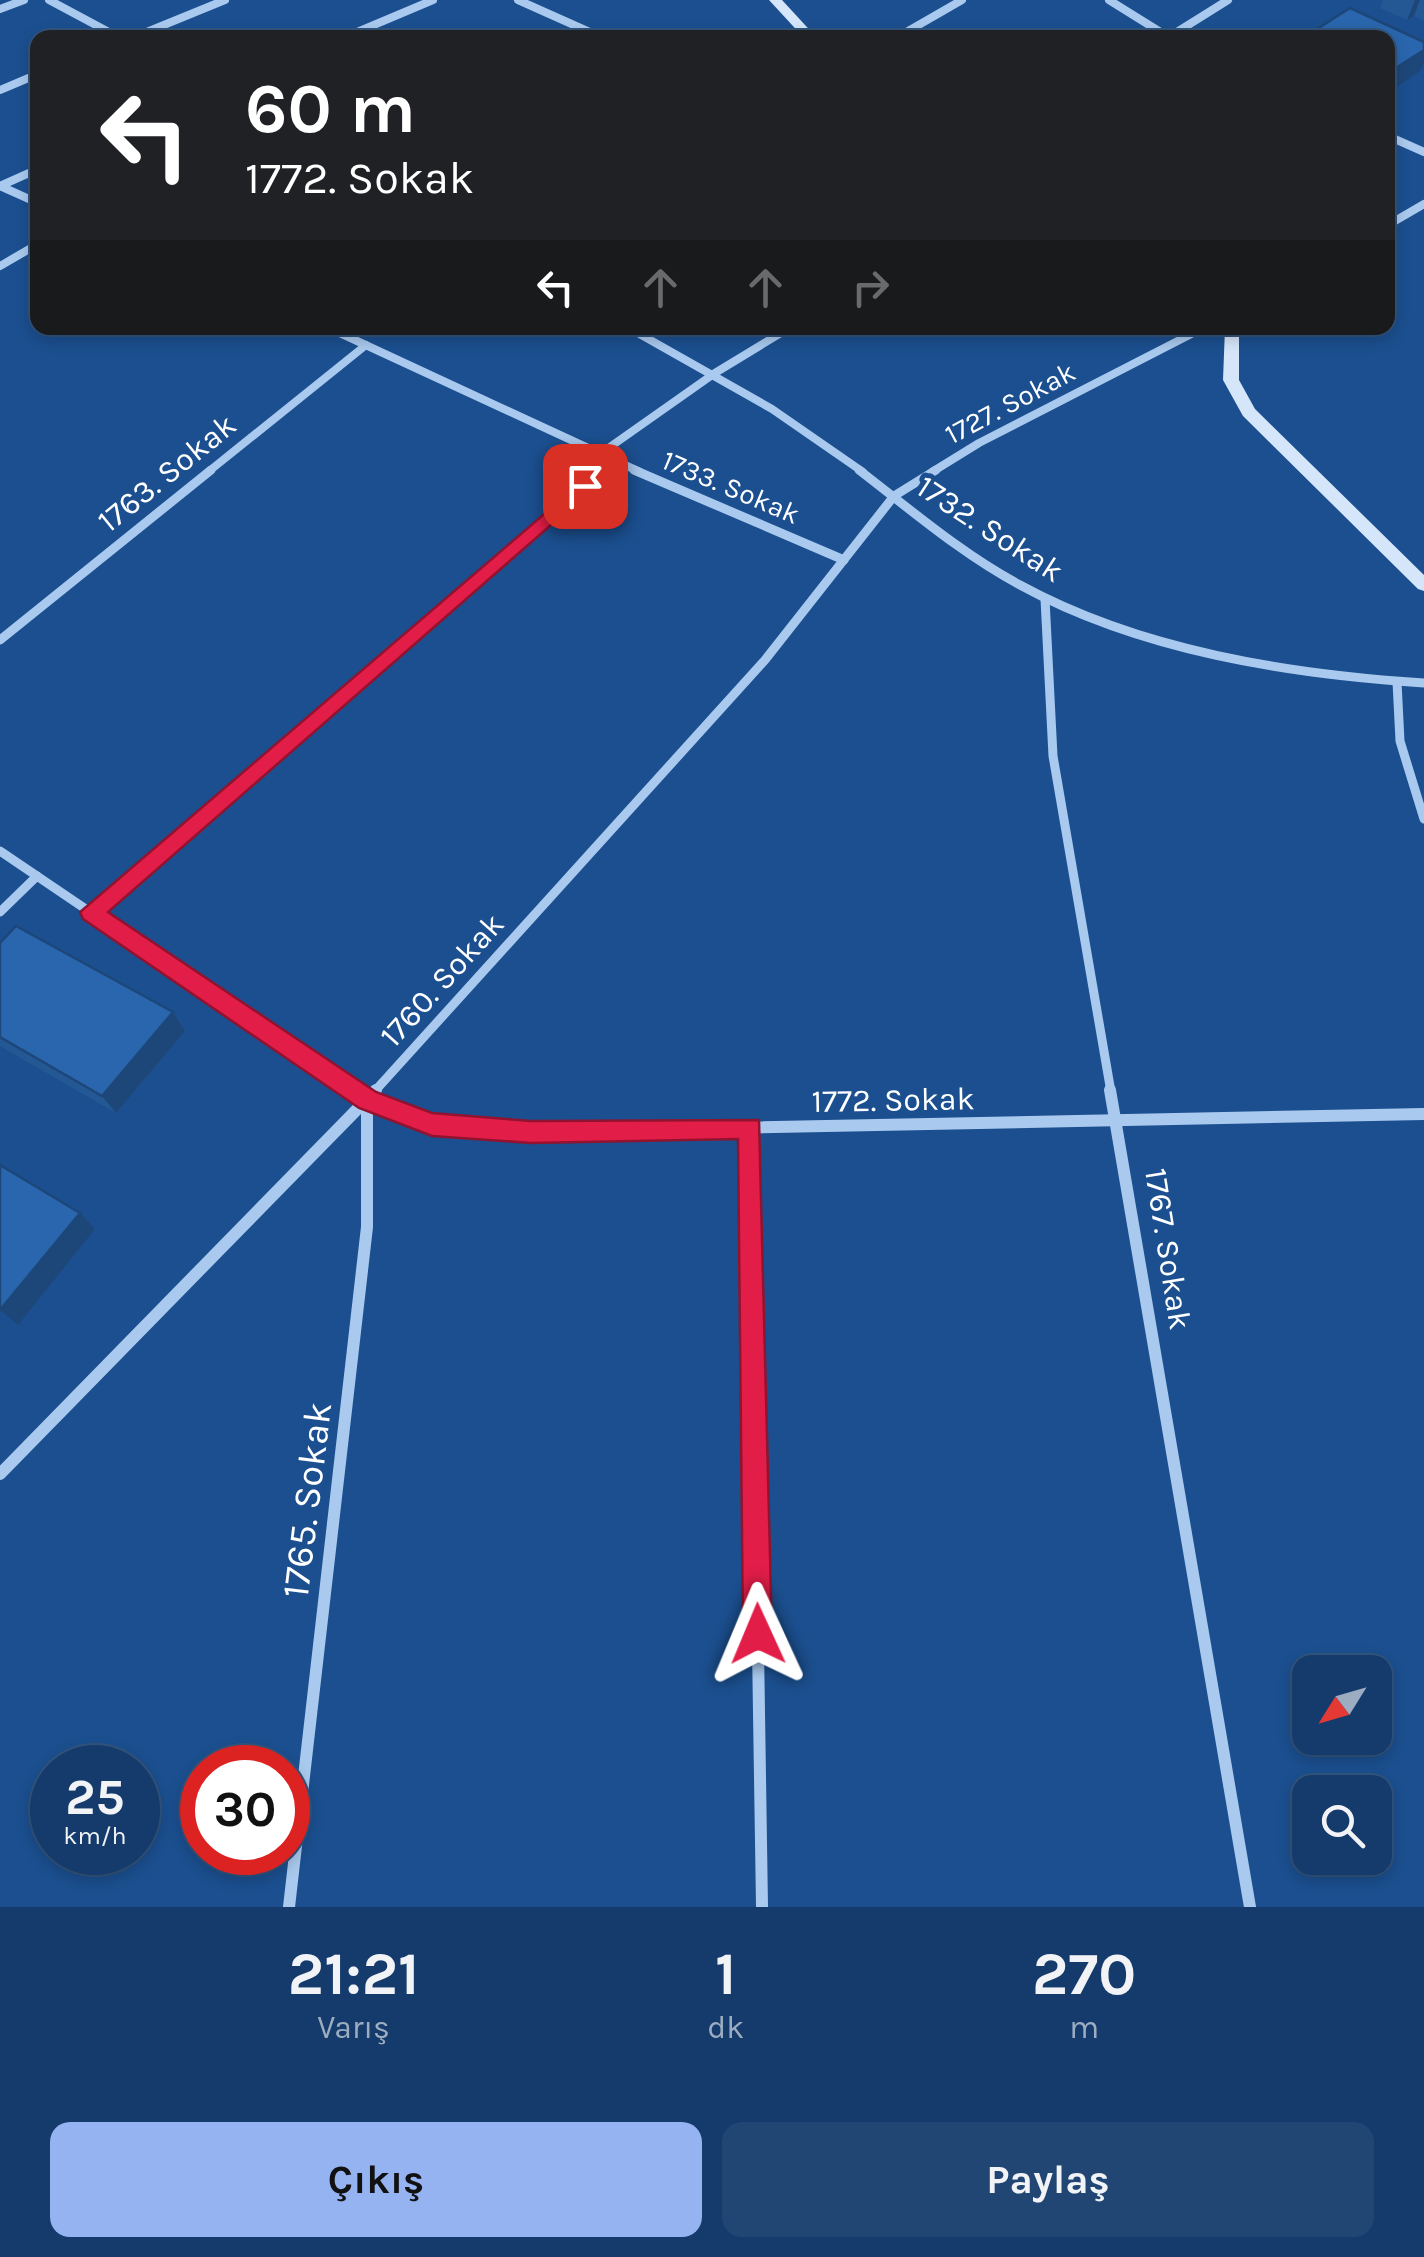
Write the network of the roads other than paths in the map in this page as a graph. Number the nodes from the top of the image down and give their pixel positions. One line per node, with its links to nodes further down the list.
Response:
1 (24, 0): 10 (street)
2 (48, 0): 11 (street)
3 (225, 0): 12 (street)
4 (433, 0): 13 (street)
5 (518, 0): 14 (street)
6 (776, 0): 15 (street)
7 (962, 0): 16 (street)
8 (1109, 0): 17 (street)
9 (1228, 0): 18 (street)
10 (0, 9)
11 (105, 30)
12 (152, 30)
13 (361, 30)
14 (586, 30)
15 (804, 30)
16 (910, 30)
17 (1158, 30)
18 (1180, 30)
19 (30, 77): 20 (street)
20 (0, 90)
21 (1395, 139): 22 (street)
22 (1424, 152)
23 (30, 173): 24 (street)
24 (0, 186): 25 (street)
25 (30, 199)
26 (1424, 204): 27 (street)
27 (1395, 221)
28 (30, 249): 29 (street)
29 (0, 266)
30 (347, 335): 35 (street, 1733. Sokak)
31 (643, 335): 36 (street, 1732. Sokak)
32 (777, 335): 36 (street)
33 (1189, 335): 39 (street, 1727. Sokak)
34 (1232, 335): 41 (street)
35 (366, 345): 37 (street, 1733. Sokak); 43 (street, 1763. Sokak)
36 (716, 372): 37 (street); 39 (street, 1732. Sokak)
37 (600, 454): 38 (street, 1733. Sokak)
38 (614, 461): 40 (street, 1733. Sokak); 50 (street)
39 (894, 496): 40 (street, 1760. Sokak); 42 (street, 1732. Sokak)
40 (844, 560): 51 (street, 1760. Sokak)
41 (1424, 585)
42 (1045, 599): 44 (street, 1732. Sokak); 53 (street, 1767. Sokak)
43 (0, 640)
44 (1397, 682): 45 (street, 1732. Sokak); 46 (street)
45 (1424, 683)
46 (1424, 818)
47 (0, 851): 48 (street, 1772. Sokak)
48 (37, 876): 49 (street); 50 (street, 1772. Sokak)
49 (0, 912)
50 (91, 912): 51 (street, 1772. Sokak)
51 (368, 1100): 54 (street, 1772. Sokak); 55 (street, 1760. Sokak); 56 (street, 1765. Sokak)
52 (1424, 1114): 53 (street, 1772. Sokak)
53 (1118, 1122): 54 (street, 1772. Sokak); 58 (street, 1767. Sokak)
54 (750, 1128): 57 (street)
55 (0, 1474)
56 (289, 1907)
57 (762, 1907)
58 (1250, 1907)

